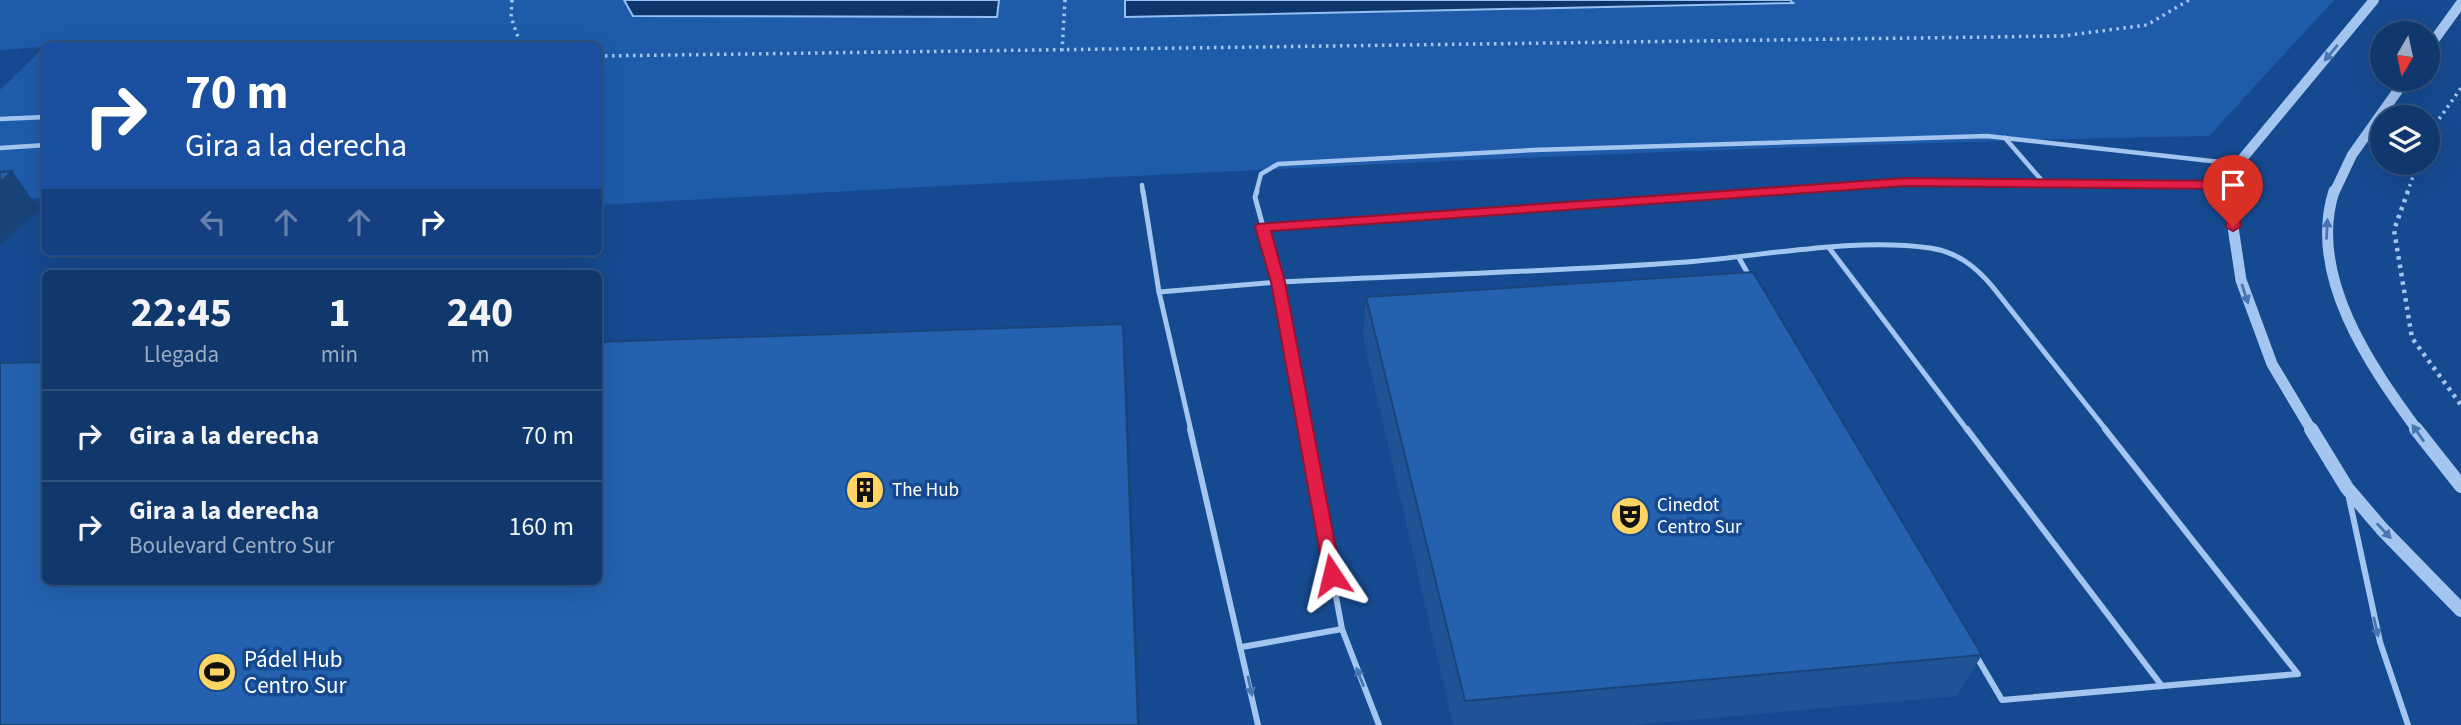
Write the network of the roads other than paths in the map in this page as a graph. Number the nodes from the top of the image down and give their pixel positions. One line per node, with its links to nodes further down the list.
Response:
1 (2374, 0): 10 (street, one-way to 10)
2 (2461, 3): 3 (street)
3 (2440, 32)
4 (2397, 91): 20 (street, one-way to 4)
5 (42, 117): 6 (lane)
6 (0, 119)
7 (2005, 138): 10 (lane); 11 (lane); 14 (lane)
8 (42, 145): 9 (lane)
9 (0, 148)
10 (2238, 164): 13 (street)
11 (2044, 183): 13 (lane); 14 (lane)
12 (1142, 185): 19 (lane)
13 (2235, 186): 21 (street, one-way to 21)
14 (1262, 227): 17 (lane)
15 (1830, 249): 16 (lane); 26 (lane); 26 (lane)
16 (1739, 258): 17 (lane); 18 (lane)
17 (1278, 282): 19 (lane); 23 (lane)
18 (1753, 282)
19 (1159, 292): 24 (lane)
20 (2461, 486)
21 (2347, 488): 22 (street, one-way to 22); 29 (lane, one-way to 29)
22 (2461, 610)
23 (1342, 629): 24 (lane); 28 (lane, one-way to 23)
24 (1242, 647): 27 (lane, one-way to 27)
25 (1974, 652): 26 (lane)
26 (2162, 686)
27 (1258, 725)
28 (1379, 725)
29 (2408, 725)

